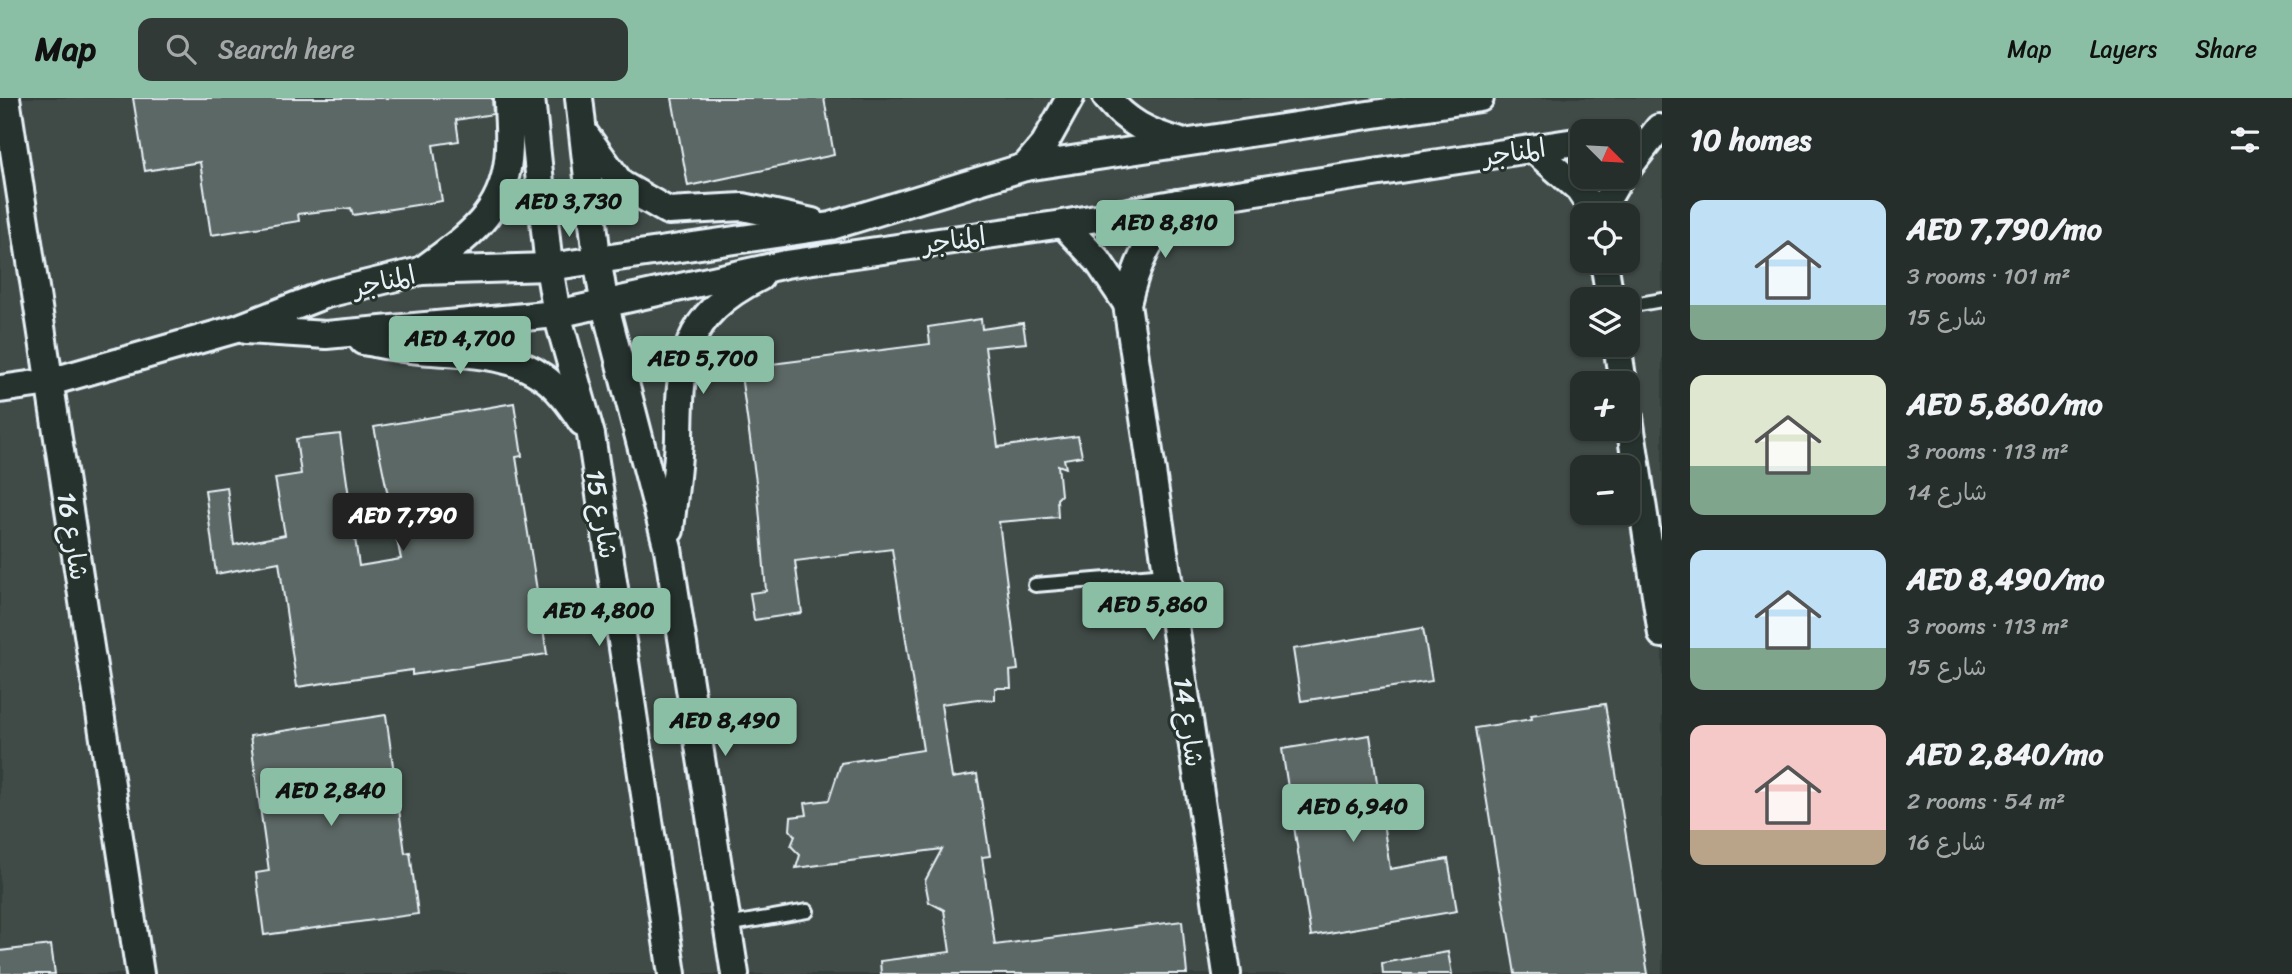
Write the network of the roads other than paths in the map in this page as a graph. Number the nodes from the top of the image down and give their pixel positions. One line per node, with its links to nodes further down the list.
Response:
1 (6, 98): 31 (street, شارع 16)
2 (508, 98): 23 (street)
3 (531, 98): 22 (street, شارع 15)
4 (579, 98): 9 (street, شارع 15)
5 (1070, 98): 15 (street)
6 (1107, 98): 11 (street)
7 (1480, 98): 11 (street, المناجر)
8 (1661, 127): 10 (street); 14 (street)
9 (583, 130): 19 (street, المناجر); 20 (street, شارع 15)
10 (1640, 131)
11 (1183, 142): 15 (street, المناجر)
12 (1570, 143): 13 (street, المناجر)
13 (1533, 149): 16 (street, المناجر); 17 (street)
14 (1640, 153)
15 (1025, 167): 19 (street, المناجر)
16 (1178, 203): 18 (street, المناجر); 25 (street, شارع 14)
17 (1589, 203)
18 (1062, 224): 21 (street, المناجر); 25 (street, شارع 14)
19 (831, 226): 20 (street, المناجر)
20 (597, 258): 22 (street, المناجر); 27 (street, شارع 15)
21 (786, 264): 27 (street, المناجر); 35 (street, شارع 15)
22 (549, 267): 23 (street, المناجر); 28 (street, شارع 15)
23 (421, 271): 29 (street, المناجر)
24 (1662, 300): 26 (lane)
25 (1127, 304): 36 (street, شارع 14)
26 (1640, 304)
27 (605, 306): 28 (street, المناجر); 35 (street, شارع 15)
28 (557, 314): 30 (street, المناجر); 33 (street, شارع 15)
29 (236, 329): 30 (street, المناجر); 31 (street, المناجر)
30 (326, 335): 33 (street, المناجر)
31 (50, 382): 32 (street, المناجر); 41 (street, شارع 16)
32 (0, 389)
33 (590, 435): 42 (street, شارع 15)
34 (1633, 441): 38 (street)
35 (668, 549): 40 (street, شارع 15)
36 (1167, 574): 37 (lane); 44 (street, شارع 14)
37 (1035, 586)
38 (1662, 634)
39 (807, 911): 40 (lane)
40 (727, 925): 43 (street, شارع 15)
41 (140, 974)
42 (672, 974)
43 (735, 974)
44 (1227, 974)

